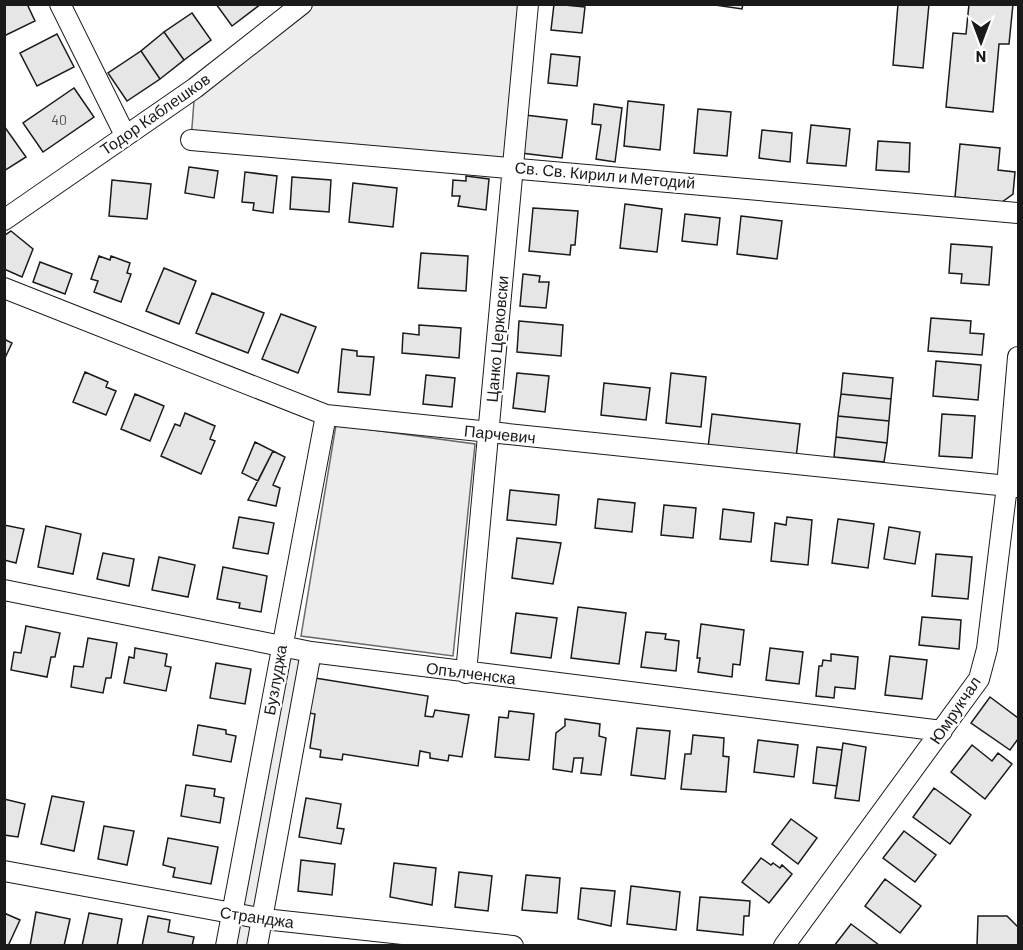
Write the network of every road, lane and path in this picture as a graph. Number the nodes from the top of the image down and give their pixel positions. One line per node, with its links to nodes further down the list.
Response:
1 (60, 4): 4 (street)
2 (302, 4): 4 (street, Тодор Каблешков)
3 (528, 4): 6 (street, Цанко Церковски)
4 (125, 135): 8 (street, Тодор Каблешков)
5 (191, 140): 6 (street, Св. Св. Кирил и Методий)
6 (513, 167): 7 (street, Св. Св. Кирил и Методий); 12 (street, Цанко Церковски)
7 (1018, 213)
8 (4, 220)
9 (4, 288): 11 (street, Парчевич)
10 (1018, 357): 13 (street, Юмрукчал)
11 (326, 415): 12 (street, Парчевич); 15 (street, Бузлуджа)
12 (488, 433): 13 (street, Парчевич); 17 (street, Цанко Церковски)
13 (1013, 486): 18 (street, Юмрукчал)
14 (4, 590): 15 (street, Опълченска)
15 (280, 645): 16 (street, Опълченска); 20 (street, Бузлуджа)
16 (311, 652): 17 (street, Опълченска); 21 (street, Бузлуджа)
17 (466, 673): 18 (street, Опълченска)
18 (942, 731): 25 (street, Юмрукчал)
19 (4, 871): 20 (street, Странджа)
20 (234, 914): 21 (street, Странджа); 22 (street, Бузлуджа)
21 (264, 919): 23 (street, Бузлуджа); 24 (street, Странджа)
22 (226, 945)
23 (257, 945)
24 (513, 945)
25 (784, 945)

